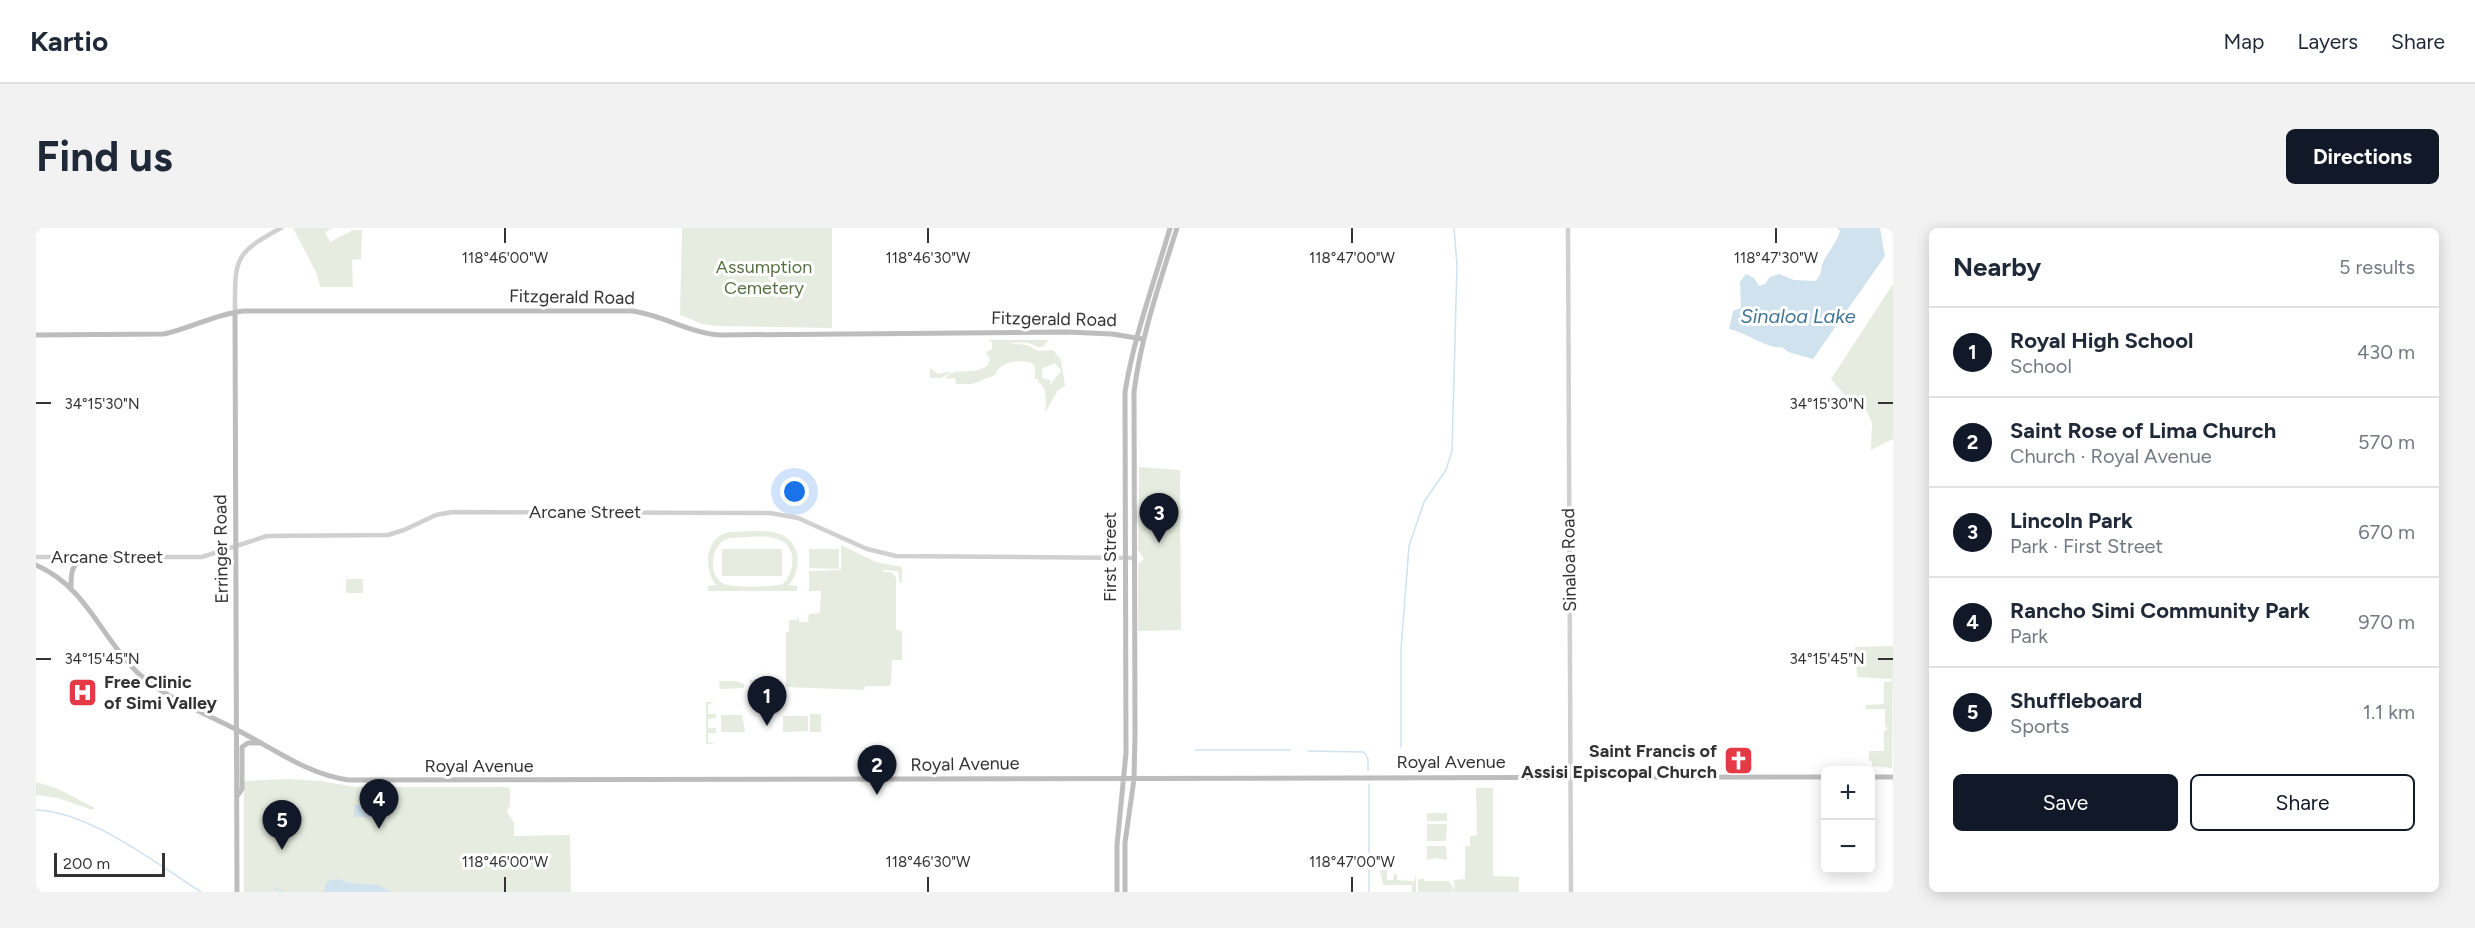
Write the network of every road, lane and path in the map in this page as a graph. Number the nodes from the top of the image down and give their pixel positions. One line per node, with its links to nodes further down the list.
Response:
1 (281, 228): 5 (street, Erringer Road)
2 (1170, 228): 7 (main road, First Street)
3 (1177, 228): 8 (main road, First Street)
4 (1568, 228): 18 (street, Sinaloa Road)
5 (235, 312): 6 (main road, Fitzgerald Road); 7 (main road, Fitzgerald Road); 9 (main road, Erringer Road)
6 (36, 335)
7 (1136, 337): 8 (main road, Fitzgerald Road); 12 (main road, First Street)
8 (1143, 339): 13 (main road, First Street)
9 (235, 546): 11 (street, Arcane Street); 12 (street, Arcane Street); 16 (main road, Erringer Road)
10 (36, 557): 11 (street, Arcane Street)
11 (85, 557): 15 (main road)
12 (1125, 558): 13 (street, Arcane Street); 22 (main road, First Street)
13 (1134, 558): 23 (main road, First Street)
14 (36, 566): 15 (main road, Royal Avenue)
15 (71, 587): 16 (main road, Royal Avenue)
16 (237, 729): 17 (main road, Royal Avenue); 24 (main road, Erringer Road)
17 (264, 744): 22 (main road, Royal Avenue); 24 (main road)
18 (1571, 777): 19 (main road, Royal Avenue); 23 (main road, Royal Avenue); 28 (street, Sinaloa Road)
19 (1821, 777)
20 (1875, 777): 21 (main road)
21 (1893, 777)
22 (1126, 779): 23 (main road, Royal Avenue); 26 (main road, First Street)
23 (1134, 779): 27 (main road, First Street)
24 (236, 797): 25 (main road, Erringer Road)
25 (237, 892)
26 (1118, 892)
27 (1125, 892)
28 (1571, 892)

